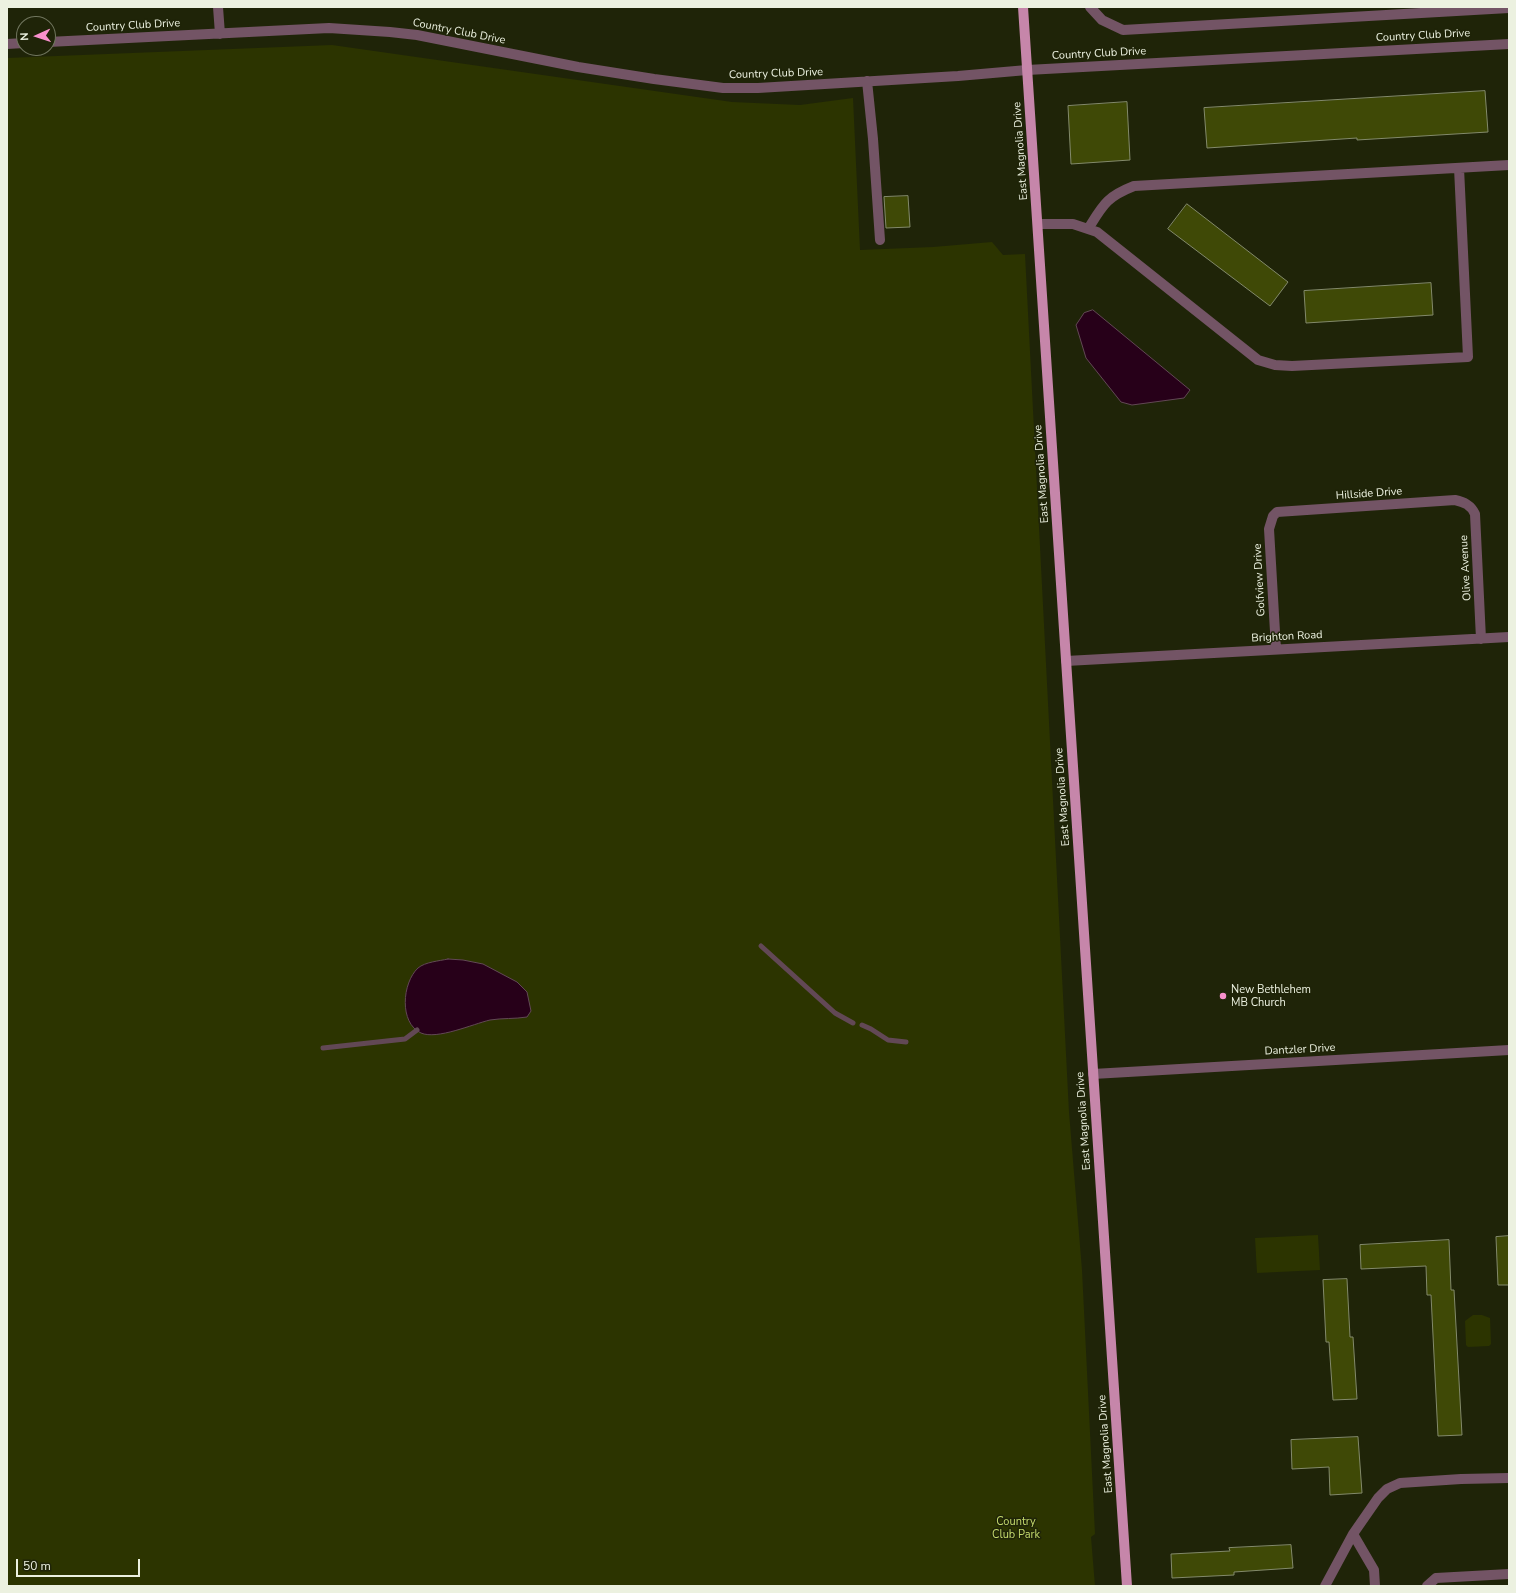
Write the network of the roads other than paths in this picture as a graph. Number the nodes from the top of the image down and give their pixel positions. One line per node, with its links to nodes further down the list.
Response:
1 (218, 7): 5 (street)
2 (1023, 7): 8 (main road, East Magnolia Drive)
3 (1090, 7): 4 (street)
4 (1509, 8)
5 (220, 34): 6 (street, Country Club Drive); 9 (street, Country Club Drive)
6 (56, 42)
7 (1509, 44): 8 (street, Country Club Drive)
8 (1027, 70): 9 (street, Country Club Drive); 12 (main road, East Magnolia Drive)
9 (867, 82): 14 (street)
10 (1509, 165): 11 (street)
11 (1459, 168): 13 (street); 13 (street)
12 (1038, 224): 13 (street); 20 (main road, East Magnolia Drive)
13 (1088, 229)
14 (880, 240)
15 (1463, 502): 16 (street, Hillside Drive); 18 (street, Olive Avenue)
16 (1277, 512): 19 (street, Golfview Drive)
17 (1509, 637): 18 (street, Brighton Road)
18 (1481, 639): 19 (street, Brighton Road)
19 (1276, 649): 20 (street, Brighton Road)
20 (1066, 661): 22 (main road, East Magnolia Drive)
21 (1509, 1050): 22 (street, Dantzler Drive)
22 (1093, 1074): 26 (main road, East Magnolia Drive)
23 (1509, 1478): 24 (street)
24 (1353, 1534): 27 (street); 28 (street)
25 (1509, 1574): 29 (street)
26 (1127, 1586)
27 (1326, 1586)
28 (1375, 1586)
29 (1427, 1586)

